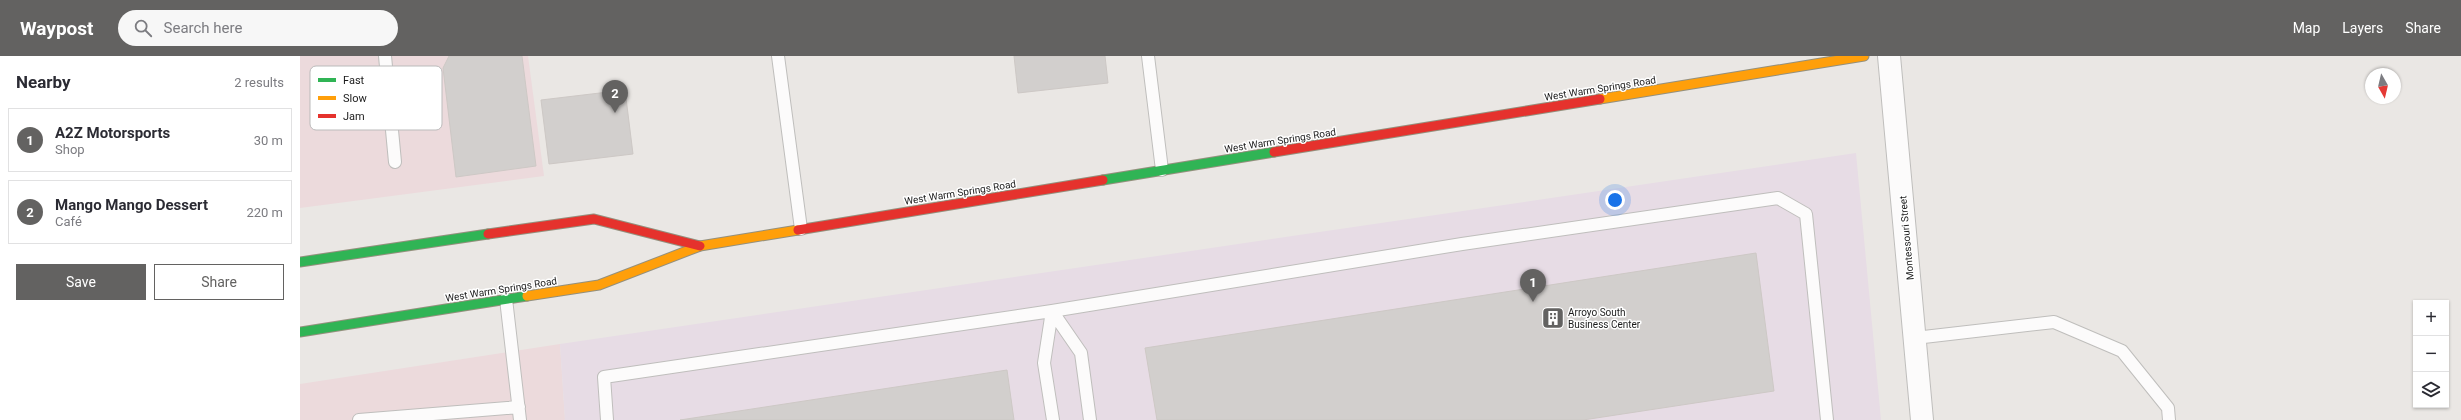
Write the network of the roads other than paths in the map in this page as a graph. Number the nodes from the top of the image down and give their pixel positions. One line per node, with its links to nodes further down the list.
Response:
1 (385, 56): 6 (lane)
2 (778, 56): 10 (lane)
3 (1148, 56): 9 (lane)
4 (1864, 56): 9 (main road, West Warm Springs Road)
5 (1889, 56): 16 (street, Montessouri Street)
6 (386, 66)
7 (393, 130): 8 (lane)
8 (396, 162)
9 (1162, 170): 10 (main road, West Warm Springs Road)
10 (801, 229): 11 (main road, West Warm Springs Road)
11 (700, 246): 12 (main road, West Warm Springs Road); 13 (main road, West Warm Springs Road)
12 (300, 262)
13 (506, 299): 15 (main road, West Warm Springs Road); 17 (lane)
14 (1052, 311): 20 (lane); 21 (lane); 22 (lane); 23 (lane)
15 (300, 332)
16 (1915, 338): 24 (street, Montessouri Street); 25 (lane)
17 (520, 407): 18 (lane); 19 (lane)
18 (359, 420)
19 (520, 420)
20 (606, 420)
21 (1053, 420)
22 (1090, 420)
23 (1827, 420)
24 (1922, 420)
25 (2169, 420)

